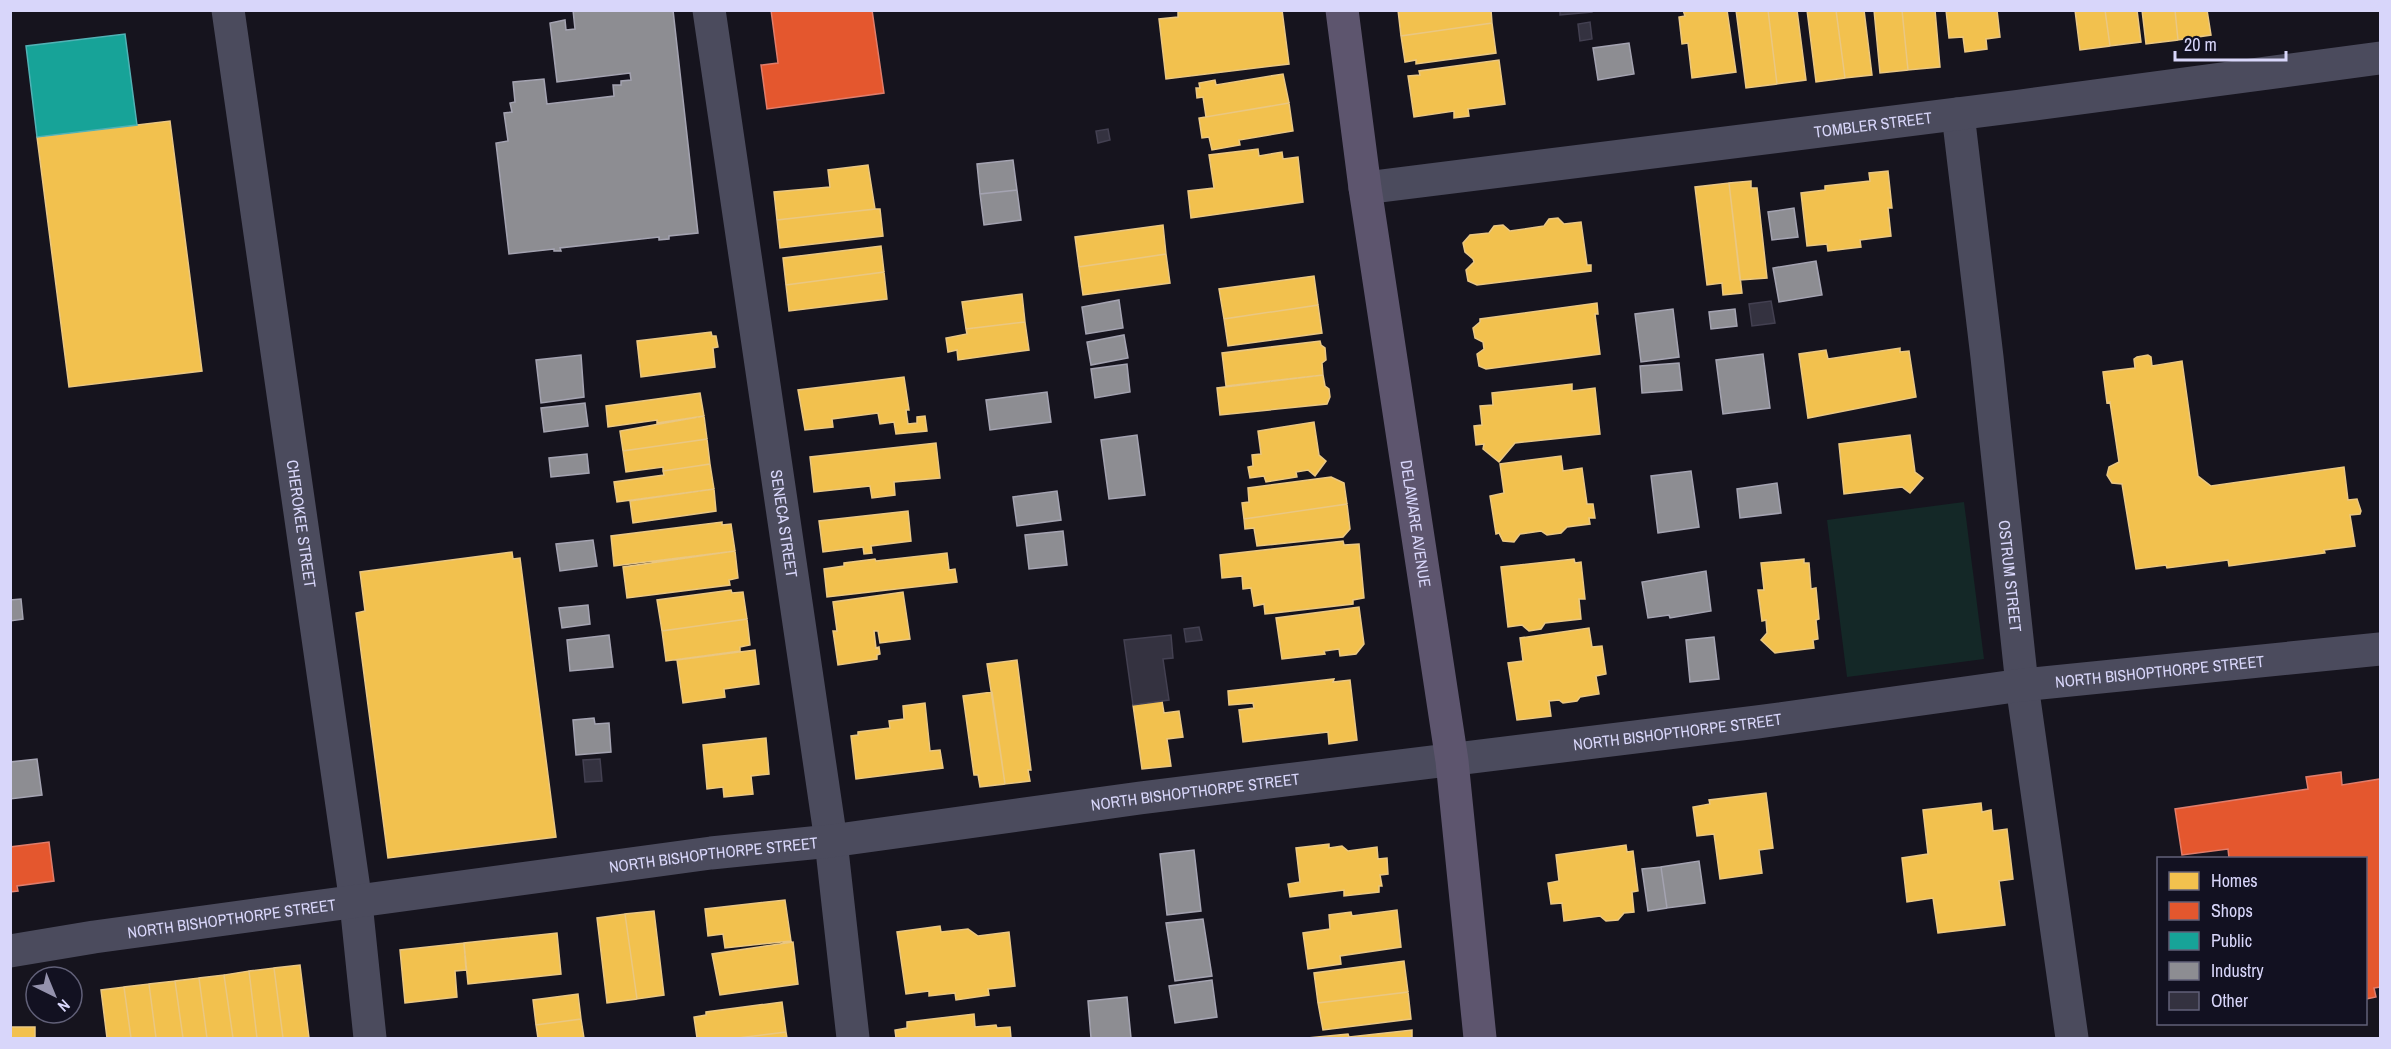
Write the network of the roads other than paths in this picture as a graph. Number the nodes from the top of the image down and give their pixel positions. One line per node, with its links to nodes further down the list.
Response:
1 (228, 10): 11 (street, CHEROKEE STREET)
2 (709, 10): 10 (street, SENECA STREET)
3 (1342, 10): 6 (main road, DELAWARE AVENUE)
4 (2380, 58): 5 (street, TOMBLER STREET)
5 (1958, 114): 6 (street, TOMBLER STREET); 8 (street, OSTRUM STREET)
6 (1365, 188): 9 (main road, DELAWARE AVENUE)
7 (2380, 649): 8 (street, NORTH BISHOPTHORPE STREET)
8 (2022, 685): 9 (street, NORTH BISHOPTHORPE STREET); 16 (street, OSTRUM STREET)
9 (1452, 761): 10 (street, NORTH BISHOPTHORPE STREET); 15 (main road, DELAWARE AVENUE)
10 (831, 841): 11 (street, NORTH BISHOPTHORPE STREET); 14 (street, SENECA STREET)
11 (356, 903): 12 (street, NORTH BISHOPTHORPE STREET); 13 (street, CHEROKEE STREET)
12 (10, 951)
13 (370, 1038)
14 (853, 1038)
15 (1480, 1038)
16 (2072, 1038)

